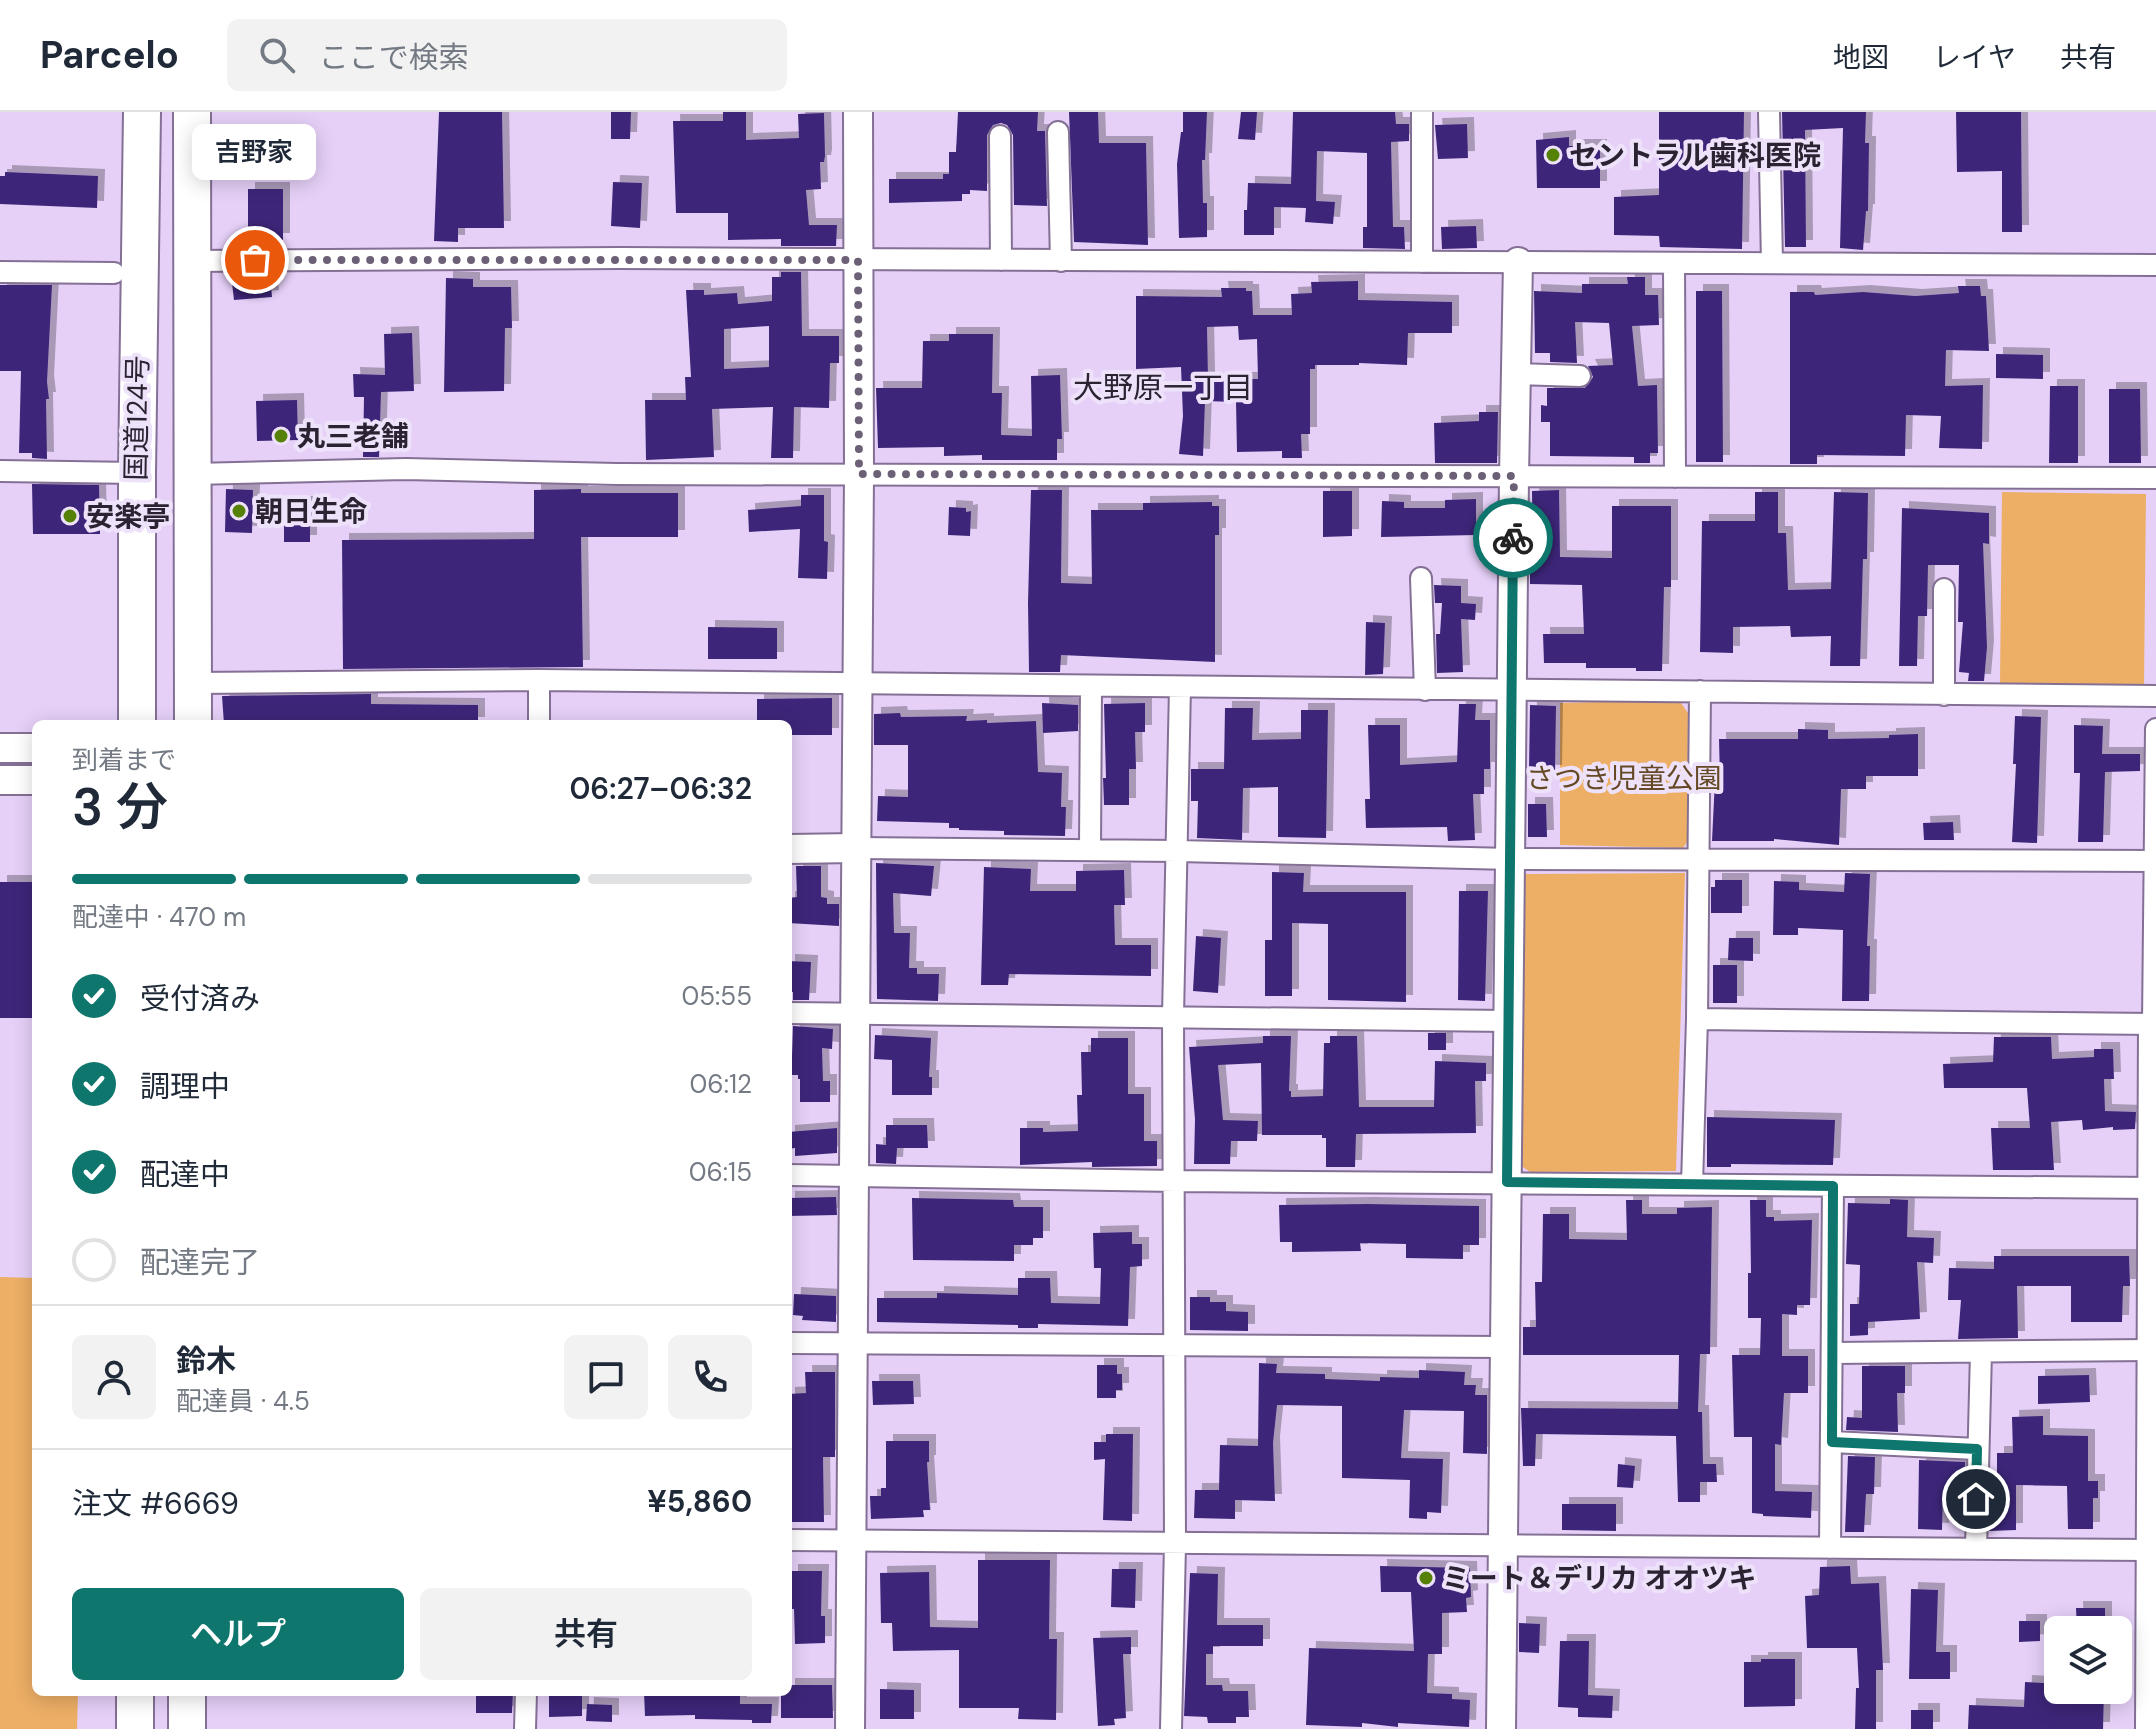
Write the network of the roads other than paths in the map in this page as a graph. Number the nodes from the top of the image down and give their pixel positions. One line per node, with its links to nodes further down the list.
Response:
1 (142, 112): 22 (highway, 国道124号)
2 (192, 112): 10 (highway, 国道124号)
3 (858, 112): 8 (street)
4 (1422, 112): 12 (street)
5 (1769, 112): 15 (street)
6 (1058, 132): 11 (street)
7 (1000, 136): 9 (street)
8 (858, 260): 9 (street); 10 (street); 24 (street)
9 (1001, 260): 11 (street)
10 (194, 261): 23 (highway, 国道124号)
11 (1061, 261): 12 (street)
12 (1422, 262): 13 (street)
13 (1518, 262): 14 (street); 19 (street)
14 (1674, 263): 15 (street); 26 (street)
15 (1772, 263): 16 (street)
16 (2156, 265)
17 (0, 272): 18 (street)
18 (114, 273)
19 (1516, 374): 20 (street); 25 (street)
20 (1580, 376)
21 (0, 471): 22 (street)
22 (137, 473): 40 (highway, 国道124号)
23 (194, 474): 24 (street); 31 (highway, 国道124号)
24 (859, 474): 25 (street); 32 (street)
25 (1514, 476): 26 (street); 36 (street)
26 (1675, 477): 27 (street)
27 (2156, 478)
28 (1421, 578): 35 (street)
29 (1944, 589): 38 (street)
30 (539, 680): 31 (street); 32 (street); 42 (street)
31 (193, 683): 41 (highway, 国道124号)
32 (857, 683): 33 (street); 48 (street)
33 (1091, 686): 34 (street); 50 (street)
34 (1180, 687): 35 (street); 51 (street)
35 (1425, 690): 36 (street)
36 (1511, 691): 37 (street); 52 (street)
37 (1700, 691): 38 (street); 53 (street)
38 (1944, 695): 39 (street)
39 (2156, 696)
40 (137, 720)
41 (193, 720)
42 (539, 720)
43 (2156, 729): 54 (street)
44 (0, 748): 45 (street)
45 (32, 748)
46 (0, 780): 47 (street)
47 (32, 780)
48 (856, 848): 49 (street); 50 (street); 56 (street)
49 (792, 849)
50 (1090, 850): 51 (street)
51 (1178, 851): 52 (street); 57 (street)
52 (1511, 859): 53 (street); 59 (street)
53 (1699, 860): 54 (street); 58 (street)
54 (2155, 861): 60 (street)
55 (792, 1013): 56 (street)
56 (855, 1013): 57 (street); 62 (street)
57 (1173, 1016): 59 (street); 63 (street)
58 (1697, 1019): 60 (street); 65 (street)
59 (1508, 1021): 64 (street)
60 (2154, 1024): 67 (street)
61 (792, 1175): 62 (street)
62 (855, 1176): 63 (street); 69 (street)
63 (1176, 1181): 64 (street); 70 (street)
64 (1507, 1182): 65 (street); 71 (street)
65 (1692, 1184): 66 (street)
66 (1833, 1186): 67 (street); 74 (street)
67 (2154, 1188): 72 (street)
68 (792, 1343): 69 (street)
69 (853, 1344): 70 (street); 79 (street)
70 (1175, 1345): 71 (street); 80 (street)
71 (1505, 1347): 81 (street)
72 (2150, 1350): 73 (street); 77 (street)
73 (1981, 1352): 74 (street); 76 (street)
74 (1833, 1353): 75 (street)
75 (1832, 1442): 76 (street); 82 (street)
76 (1977, 1449): 83 (street)
77 (2154, 1518): 84 (street)
78 (792, 1540): 79 (street)
79 (853, 1540): 80 (street); 91 (street)
80 (1175, 1544): 81 (street); 92 (street)
81 (1503, 1547): 82 (street); 93 (street)
82 (1830, 1548): 83 (street)
83 (1976, 1549): 84 (street)
84 (2150, 1550): 94 (street)
85 (135, 1696): 88 (highway)
86 (187, 1696): 89 (highway)
87 (526, 1696): 90 (street)
88 (135, 1729)
89 (187, 1729)
90 (525, 1729)
91 (850, 1729)
92 (1171, 1729)
93 (1501, 1729)
94 (2150, 1729)

